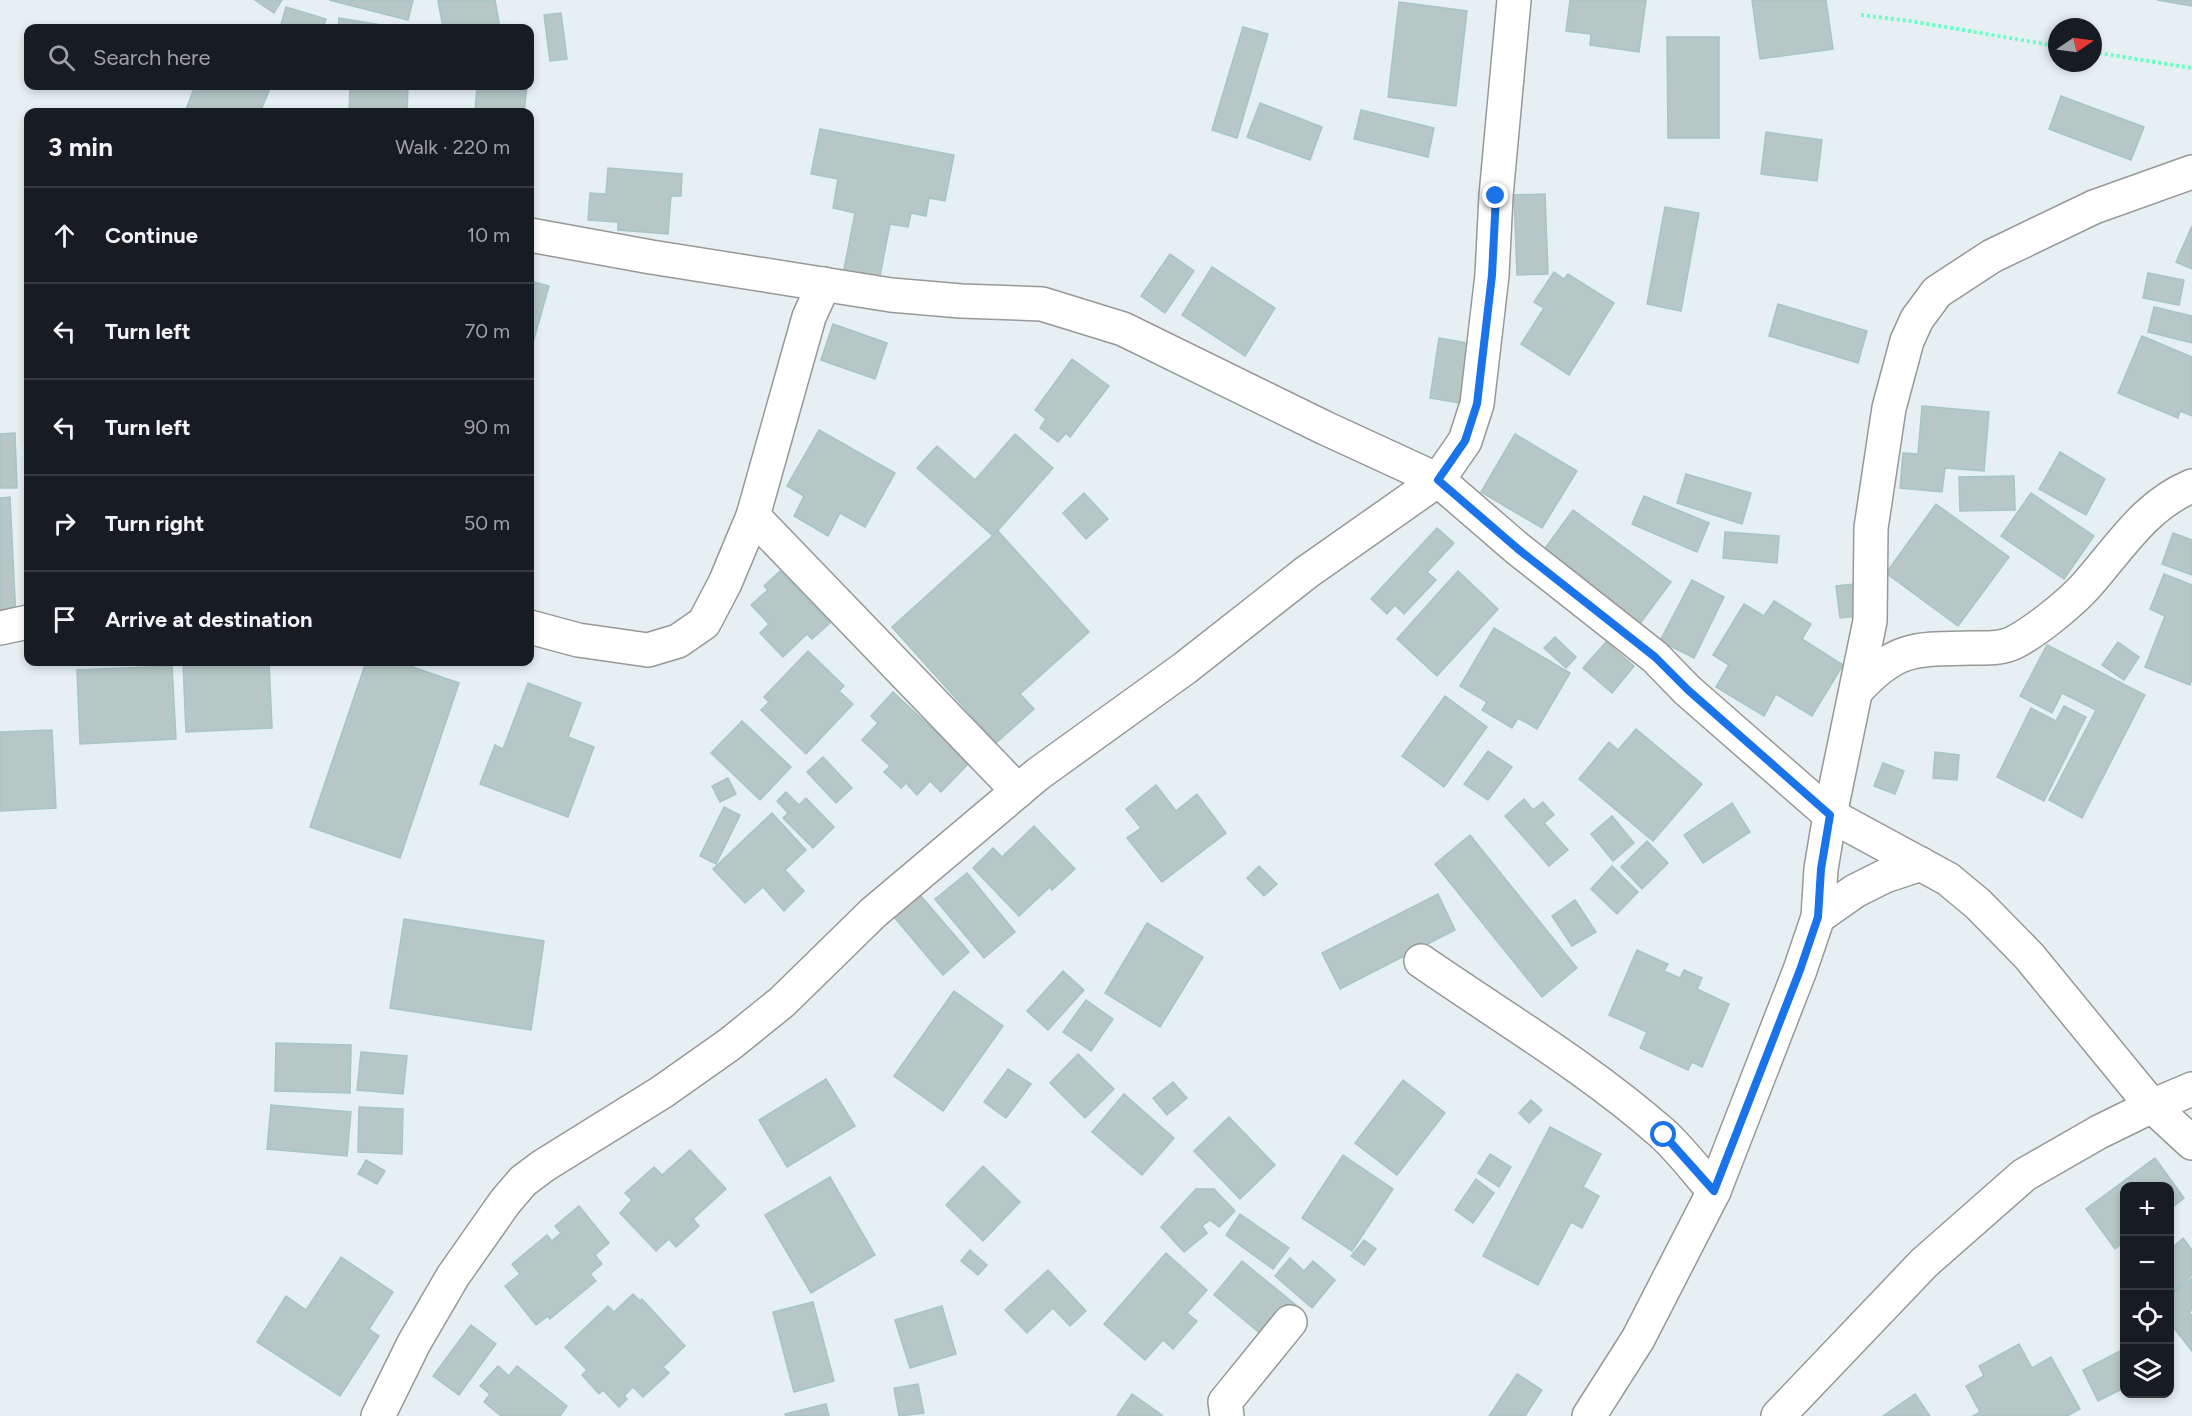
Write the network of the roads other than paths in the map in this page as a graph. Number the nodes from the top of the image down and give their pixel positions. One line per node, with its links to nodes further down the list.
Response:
1 (1514, 0): 5 (street)
2 (2192, 172): 11 (street)
3 (534, 236): 4 (street)
4 (824, 284): 5 (street); 7 (street)
5 (1438, 480): 12 (street); 13 (street)
6 (2192, 486): 11 (street)
7 (753, 516): 10 (street); 12 (street)
8 (24, 623): 9 (street)
9 (0, 628)
10 (534, 628)
11 (1857, 690): 13 (street)
12 (1018, 791): 22 (street)
13 (1830, 815): 14 (street); 15 (street)
14 (1921, 864): 15 (street); 18 (street)
15 (1818, 917): 20 (street)
16 (1421, 961): 20 (street)
17 (2192, 1089): 18 (street)
18 (2152, 1106): 19 (street); 25 (street)
19 (2192, 1143)
20 (1714, 1191): 24 (street)
21 (1290, 1322): 23 (street)
22 (378, 1416)
23 (1227, 1416)
24 (1589, 1416)
25 (1778, 1416)

